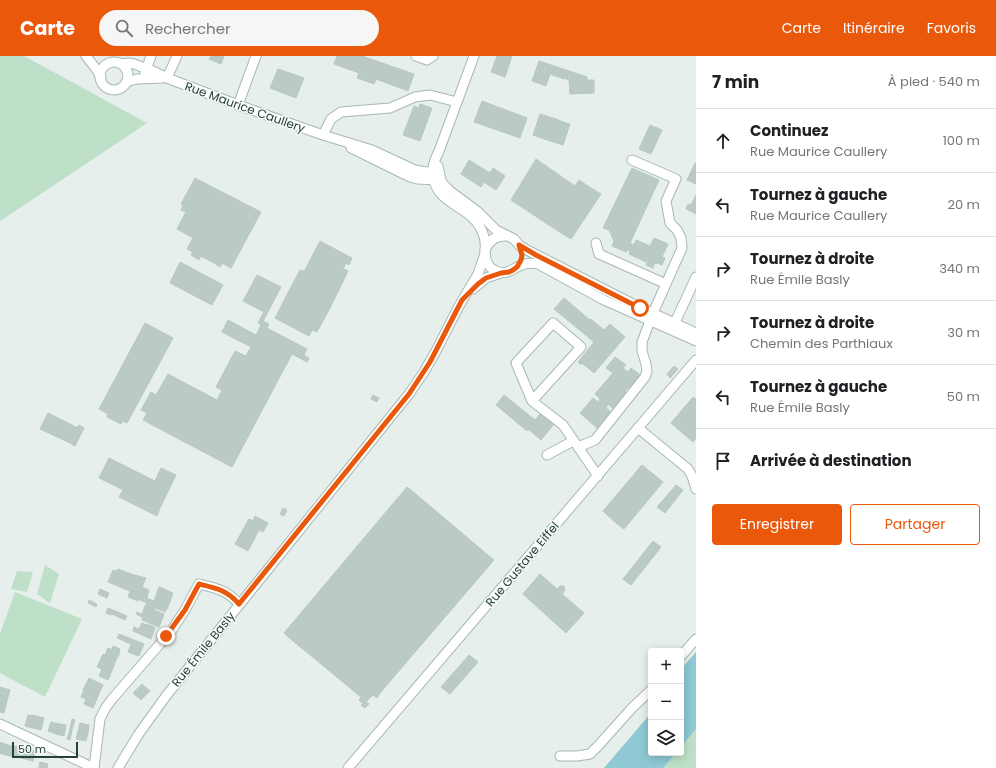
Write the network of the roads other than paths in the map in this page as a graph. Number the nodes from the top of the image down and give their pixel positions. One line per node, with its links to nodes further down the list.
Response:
1 (86, 56): 10 (street, Rue Maurice Caullery)
2 (151, 56): 9 (street)
3 (177, 56): 12 (street)
4 (256, 56): 15 (street)
5 (416, 56): 6 (street)
6 (432, 56)
7 (474, 56): 14 (street)
8 (116, 61): 9 (street, Rue Maurice Caullery); 10 (street); 13 (street)
9 (146, 69): 11 (street); 12 (street, Rue Maurice Caullery)
10 (101, 78): 13 (street, Rue Maurice Caullery)
11 (146, 78): 12 (street, Rue Maurice Caullery); 13 (street, Rue Maurice Caullery)
12 (166, 78): 15 (street, Rue Maurice Caullery)
13 (126, 82)
14 (457, 102): 16 (street); 18 (street)
15 (238, 105): 16 (street, Rue Maurice Caullery)
16 (323, 135): 18 (street, Rue Maurice Caullery)
17 (632, 160): 26 (street)
18 (437, 176): 19 (street); 22 (street)
19 (507, 236): 21 (street); 22 (street)
20 (596, 243): 26 (street)
21 (519, 245): 23 (street); 28 (street)
22 (485, 252): 24 (street); 27 (street, Rue Émile Basly)
23 (517, 267): 24 (street); 28 (street)
24 (501, 273): 27 (street, Rue Émile Basly)
25 (696, 277): 29 (street)
26 (666, 284): 28 (street)
27 (462, 300): 39 (street, Rue Émile Basly)
28 (651, 317): 29 (street); 35 (street)
29 (673, 327): 30 (street); 31 (street)
30 (696, 333)
31 (696, 341)
32 (696, 360): 34 (street, Rue Gustave Eiffel)
33 (532, 401): 33 (street); 35 (street)
34 (638, 428): 37 (street, Rue Gustave Eiffel); 38 (street)
35 (575, 444): 36 (street); 37 (street)
36 (548, 456)
37 (598, 476): 47 (street, Rue Gustave Eiffel)
38 (696, 490)
39 (239, 604): 45 (street); 46 (street, Rue Émile Basly)
40 (696, 639): 41 (street)
41 (684, 653)
42 (648, 693): 44 (street)
43 (0, 724): 45 (street)
44 (560, 756)
45 (94, 768)
46 (118, 768)
47 (348, 768)

